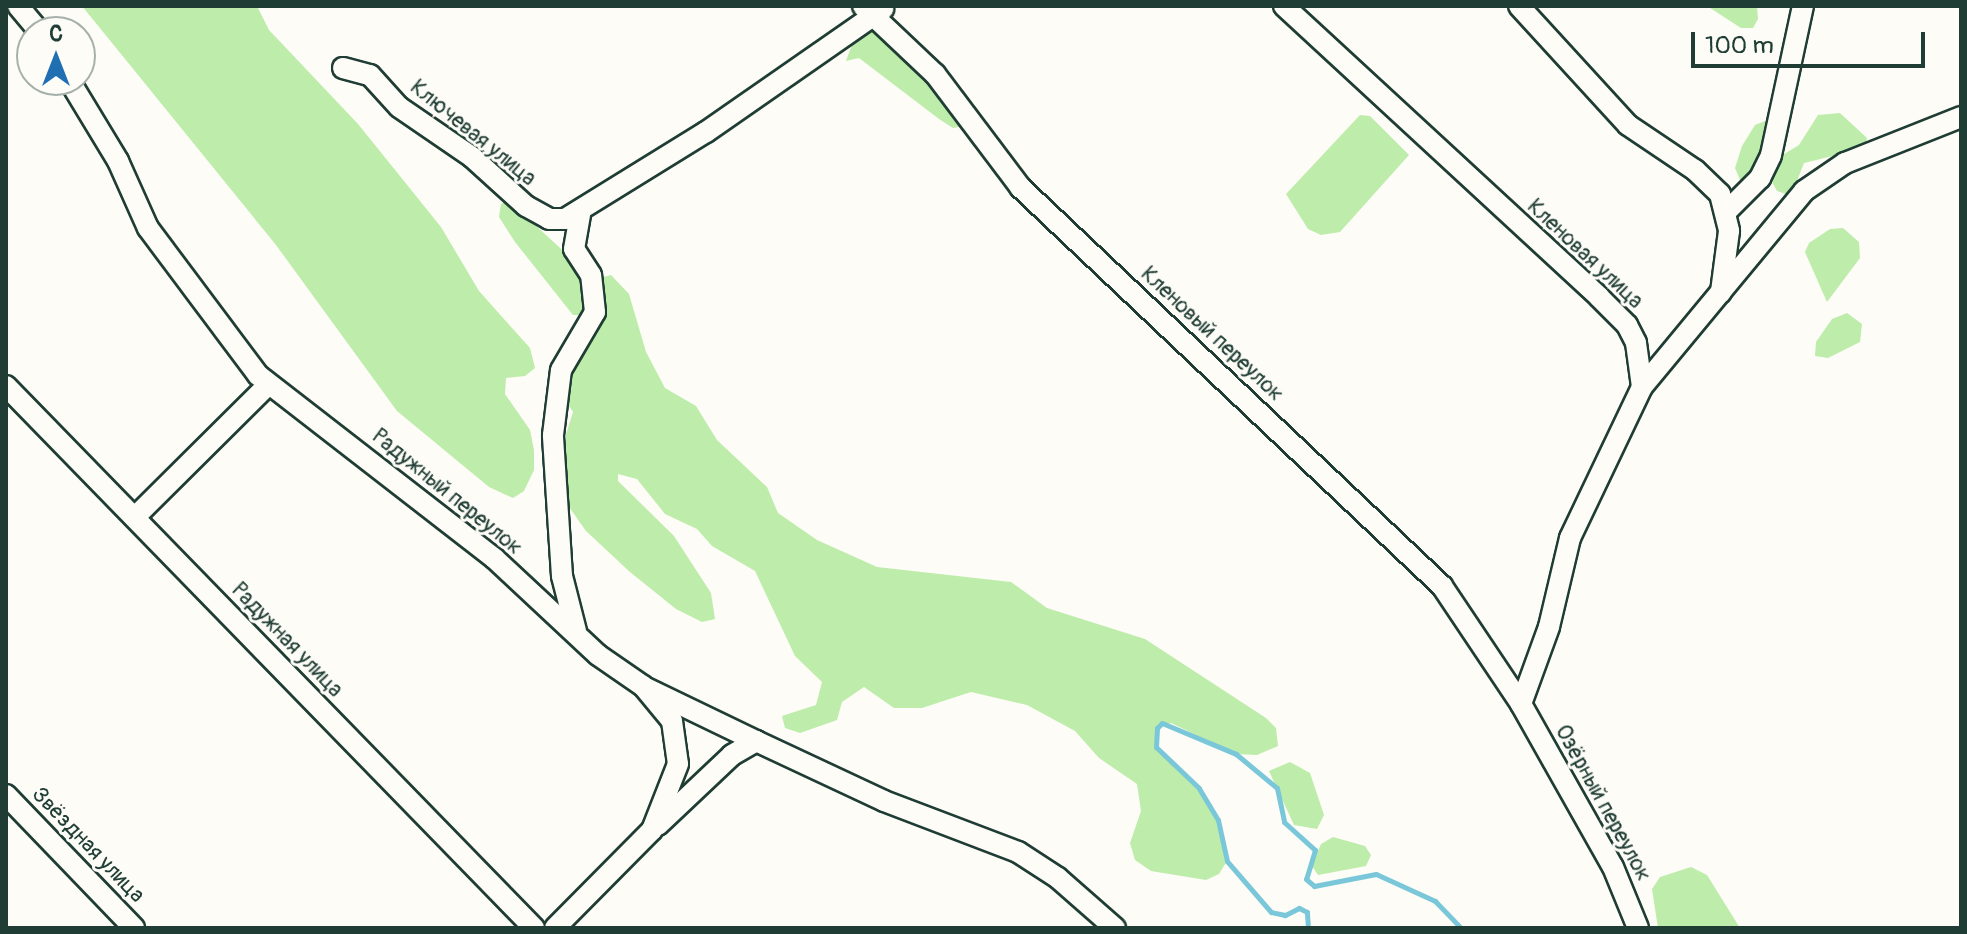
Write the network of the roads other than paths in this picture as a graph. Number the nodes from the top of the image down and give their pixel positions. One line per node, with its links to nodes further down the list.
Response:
1 (1284, 6): 13 (street, Кленовая улица)
2 (1519, 6): 8 (street)
3 (1803, 6): 8 (street)
4 (875, 9): 9 (street); 17 (street, Кленовый переулок)
5 (343, 68): 9 (street, Ключевая улица)
6 (79, 96): 11 (street, Радужный переулок)
7 (1961, 117): 10 (street)
8 (1727, 211): 10 (street)
9 (580, 214): 15 (street)
10 (1720, 296): 13 (street)
11 (268, 385): 14 (street); 15 (street, Радужный переулок)
12 (6, 386): 14 (street, Радужная улица)
13 (1642, 387): 17 (street)
14 (135, 517): 22 (street, Радужная улица)
15 (577, 637): 16 (street, Радужный переулок)
16 (643, 686): 18 (street); 20 (street, Радужный переулок)
17 (1521, 704): 25 (street, Озёрный переулок)
18 (756, 741): 20 (street); 24 (street)
19 (6, 795): 21 (street, Звёздная улица)
20 (652, 830): 23 (street, Радужный переулок)
21 (134, 928)
22 (534, 928)
23 (555, 928)
24 (1115, 928)
25 (1638, 928)

